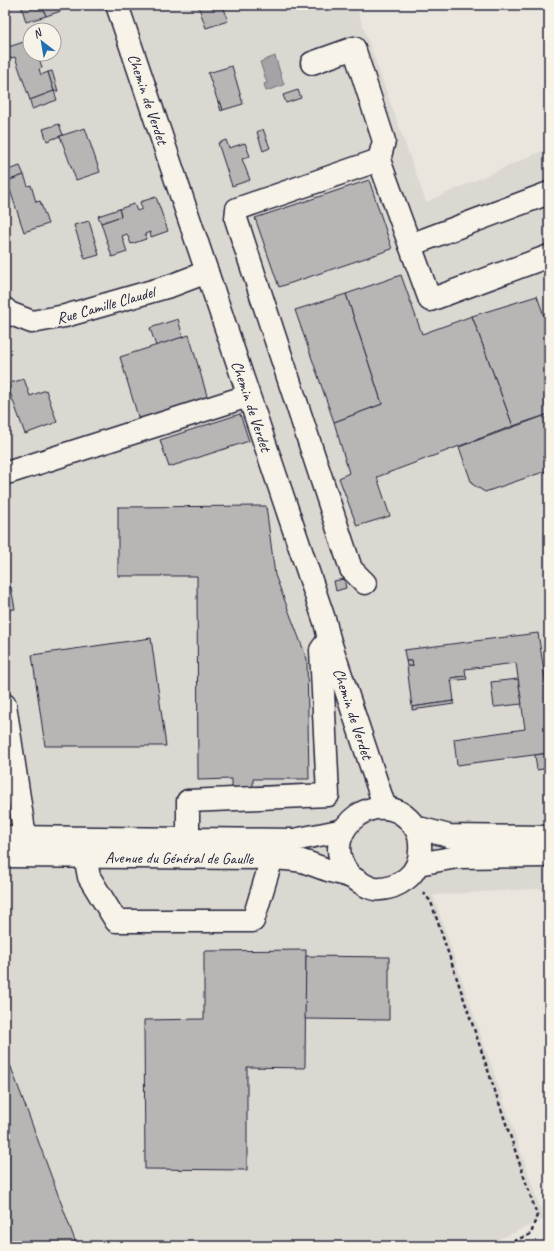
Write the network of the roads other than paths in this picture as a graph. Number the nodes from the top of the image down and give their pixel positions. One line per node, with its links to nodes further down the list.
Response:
1 (117, 5): 7 (main road, Chemin de Verdet)
2 (312, 63): 3 (main road)
3 (379, 160): 5 (main road); 11 (main road)
4 (549, 193): 5 (main road)
5 (410, 245): 6 (main road)
6 (549, 256)
7 (207, 272): 8 (main road, Rue Camille Claudel); 9 (main road, Chemin de Verdet)
8 (5, 309)
9 (248, 396): 10 (main road); 12 (main road, Chemin de Verdet)
10 (10, 472)
11 (365, 583)
12 (328, 639): 15 (main road, Chemin de Verdet); 20 (main road)
13 (5, 706): 14 (main road)
14 (11, 783): 18 (main road)
15 (385, 808): 16 (main road); 17 (main road)
16 (415, 827): 19 (main road); 25 (main road)
17 (344, 830): 20 (main road, Avenue du Général de Gaulle); 26 (main road)
18 (15, 837): 20 (main road, Avenue du Général de Gaulle)
19 (549, 837)
20 (188, 838)
21 (5, 856): 22 (main road, Avenue du Général de Gaulle)
22 (85, 856): 24 (main road, Avenue du Général de Gaulle); 24 (main road)
23 (549, 856): 25 (main road)
24 (272, 858): 26 (main road, Avenue du Général de Gaulle)
25 (414, 870): 26 (main road, Avenue du Général de Gaulle)
26 (351, 877)

